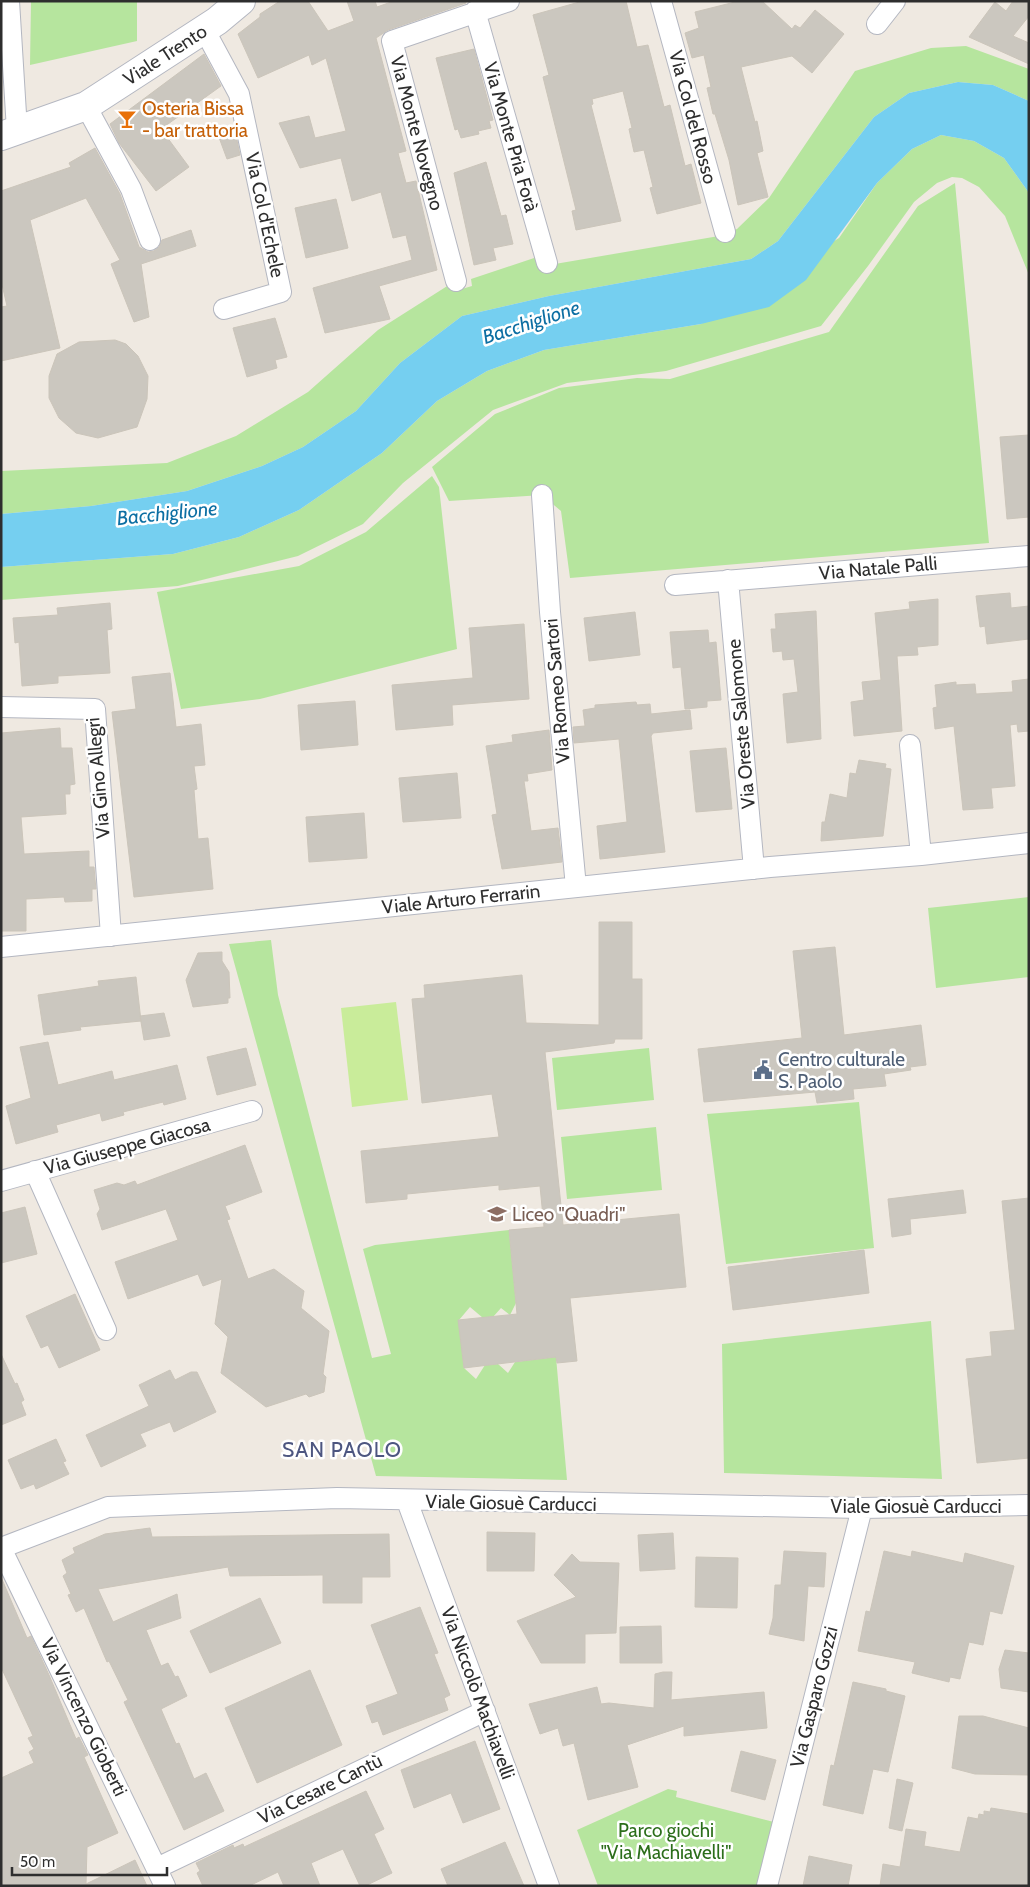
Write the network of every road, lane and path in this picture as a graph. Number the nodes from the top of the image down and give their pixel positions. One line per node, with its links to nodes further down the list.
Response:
1 (9, 1): 10 (street)
2 (242, 1): 8 (main road, Viale Trento)
3 (509, 1): 6 (street)
4 (661, 1): 11 (street, Via Col del Rosso)
5 (895, 1): 7 (street)
6 (464, 9): 13 (street, Via Monte Pria Forà); 14 (street, Via Monte Novegno)
7 (877, 24)
8 (204, 29): 9 (main road, Viale Trento); 15 (street, Via Col d'Echele)
9 (86, 106): 10 (main road, Viale Trento); 12 (street)
10 (9, 133)
11 (724, 232)
12 (150, 240)
13 (546, 263)
14 (456, 281)
15 (224, 309)
16 (542, 495): 25 (street, Via Romeo Sartori)
17 (1029, 556): 18 (street, Via Natale Palli)
18 (728, 580): 19 (street, Via Natale Palli); 24 (street, Via Oreste Salomone)
19 (675, 585)
20 (1, 708): 26 (street, Via Gino Allegri)
21 (910, 745): 23 (street)
22 (1029, 843): 23 (street, Viale Arturo Ferrarin)
23 (920, 855): 24 (street, Viale Arturo Ferrarin)
24 (754, 868): 25 (street, Viale Arturo Ferrarin)
25 (576, 887): 26 (street, Viale Arturo Ferrarin)
26 (111, 936): 27 (street, Viale Arturo Ferrarin)
27 (1, 947)
28 (252, 1111): 29 (street, Via Giuseppe Giacosa)
29 (35, 1171): 30 (street, Via Giuseppe Giacosa); 31 (street)
30 (1, 1181)
31 (106, 1330)
32 (407, 1501): 34 (street, Viale Giosuè Carducci); 35 (street, Viale Giosuè Carducci); 36 (street, Via Niccolò Machiavelli)
33 (1029, 1505): 34 (street, Viale Giosuè Carducci)
34 (862, 1508): 39 (street, Via Gasparo Gozzi)
35 (1, 1548): 37 (street, Via Vincenzo Gioberti)
36 (484, 1711): 37 (street, Via Cesare Cantù); 38 (street, Via Niccolò Machiavelli)
37 (161, 1877)
38 (548, 1886)
39 (768, 1886)

